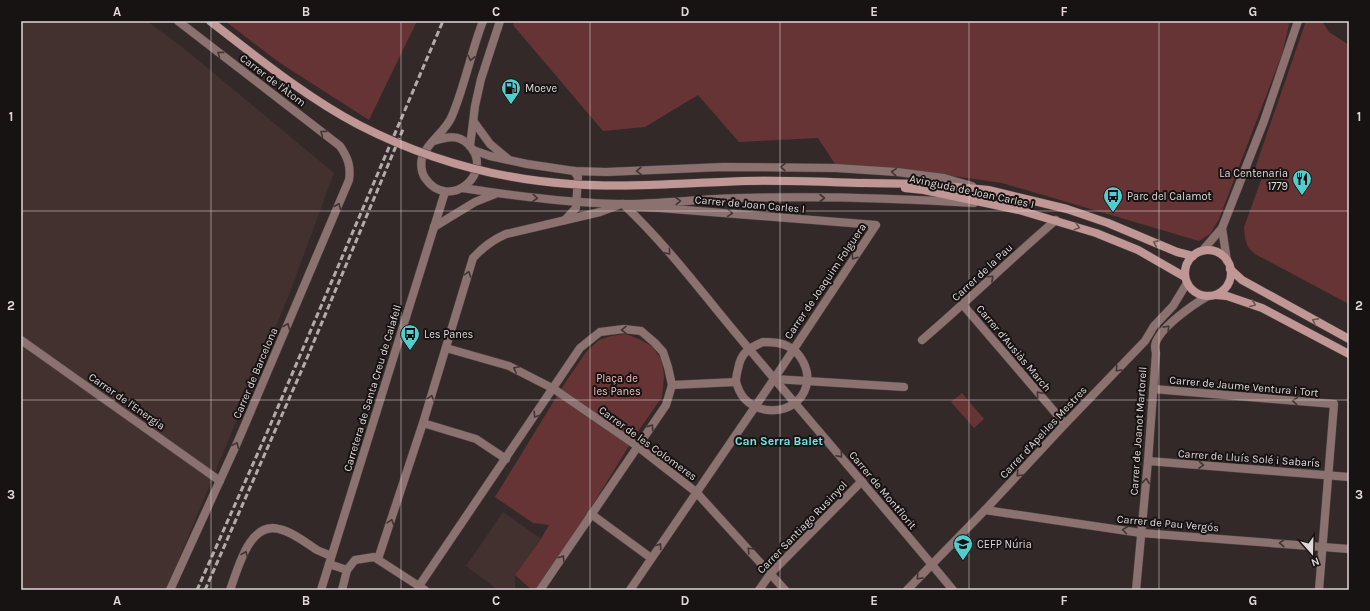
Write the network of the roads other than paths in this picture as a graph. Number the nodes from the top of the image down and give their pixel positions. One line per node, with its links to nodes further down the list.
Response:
1 (178, 21): 10 (street, Carrer de l'Àtom, one-way to 1)
2 (210, 21): 12 (main road, bridge)
3 (483, 21): 7 (street, one-way to 7)
4 (500, 21): 6 (street)
5 (1298, 21): 24 (street)
6 (474, 122): 8 (street); 9 (street)
7 (434, 141): 8 (street); 15 (street)
8 (472, 148): 9 (street, Avinguda de Joan Carles I); 13 (street)
9 (509, 160): 11 (street, Avinguda de Joan Carles I)
10 (349, 161): 57 (street, Carrer de Barcelona, one-way to 10)
11 (574, 171): 14 (street, Avinguda de Joan Carles I, one-way to 11); 17 (street)
12 (864, 183): 14 (main road, Avinguda de Joan Carles I); 19 (main road, Avinguda de Joan Carles I)
13 (462, 188): 15 (street); 16 (street)
14 (988, 190): 26 (main road, Avinguda de Joan Carles I, one-way to 14)
15 (445, 192): 23 (street, Carretera de Santa Creu de Calafell)
16 (496, 194): 17 (street, one-way to 17); 23 (street)
17 (577, 202): 18 (street); 20 (street)
18 (622, 204): 19 (street, one-way to 19); 20 (street); 22 (street, Carrer de Joan Carles I, one-way to 22); 38 (street, one-way to 38)
19 (985, 204): 21 (main road, Avinguda de Joan Carles I)
20 (565, 220): 37 (street, one-way to 20)
21 (1056, 220): 29 (main road, Avinguda de Joan Carles I, one-way to 29); 31 (street, Carrer de la Pau, one-way to 21)
22 (876, 225): 39 (street, Carrer de Joaquim Folguera, one-way to 39)
23 (434, 227): 65 (street, Carretera de Santa Creu de Calafell)
24 (1222, 228): 25 (street); 27 (street)
25 (1202, 251): 26 (main road); 27 (main road)
26 (1193, 256): 29 (main road)
27 (1227, 261): 28 (main road)
28 (1230, 269): 30 (main road); 32 (main road, one-way to 28)
29 (1186, 280): 30 (main road); 35 (street, Carrer d'Apel·les Mestres)
30 (1212, 296): 36 (street, one-way to 30); 40 (main road, one-way to 40)
31 (963, 305): 34 (street, Carrer de la Pau); 51 (street, Carrer d'Ausiàs March, one-way to 31)
32 (1349, 339)
33 (21, 340): 57 (street, Carrer de l'Energia)
34 (922, 340)
35 (1145, 341): 36 (street); 51 (street, Carrer d'Apel·les Mestres, one-way to 51)
36 (1155, 345): 47 (street, Carrer de Joanot Martorell)
37 (446, 348): 46 (street, Carrer de les Colomeres, one-way to 37); 50 (street, one-way to 37)
38 (748, 349): 39 (street); 41 (street, Carrer de Montflorit); 43 (street)
39 (793, 350): 41 (street, Carrer de Joaquim Folguera); 42 (street)
40 (1349, 354)
41 (774, 379): 42 (street); 48 (street, Carrer de Montflorit); 49 (street, Carrer de Joaquim Folguera)
42 (808, 381): 45 (street); 48 (street)
43 (736, 382): 44 (street); 49 (street)
44 (672, 385): 46 (street, one-way to 46); 52 (street, one-way to 44)
45 (904, 387)
46 (554, 389): 52 (street, Carrer de les Colomeres); 53 (street, one-way to 53)
47 (1153, 389): 54 (street, Carrer de Joanot Martorell); 55 (street, Carrer de Jaume Ventura i Tort, one-way to 47)
48 (796, 404): 49 (street); 58 (street, Carrer de Montflorit, one-way to 58)
49 (755, 406): 59 (street)
50 (423, 423): 53 (street); 67 (street, one-way to 50)
51 (1065, 424): 60 (street, Carrer d'Apel·les Mestres, one-way to 60)
52 (638, 446): 59 (street, Carrer de les Colomeres); 61 (street)
53 (506, 459): 72 (street)
54 (1148, 461): 55 (street, Carrer de Lluís Solé i Sabarís, one-way to 55); 62 (street, Carrer de Joanot Martorell, one-way to 54)
55 (1328, 475): 56 (street, Carrer de Lluís Solé i Sabarís); 63 (street)
56 (1349, 477)
57 (220, 481): 73 (street, Carrer de Barcelona)
58 (862, 481): 69 (street, Carrer de Montflorit); 71 (street, Carrer Santiago Rusinyol)
59 (696, 492): 66 (street, one-way to 59); 71 (street, Carrer de les Colomeres, one-way to 59)
60 (985, 510): 62 (street, Carrer de Pau Vergós, one-way to 60); 69 (street, Carrer d'Apel·les Mestres)
61 (591, 514): 66 (street); 77 (street, one-way to 61)
62 (1141, 533): 63 (street, Carrer de Pau Vergós, one-way to 62); 83 (street, Carrer de Joanot Martorell)
63 (1323, 546): 64 (street, Carrer de Pau Vergós); 84 (street)
64 (1349, 549)
65 (331, 556): 68 (street, Carretera de Santa Creu de Calafell); 74 (street, one-way to 65)
66 (651, 558): 78 (street)
67 (378, 559): 70 (street); 72 (street)
68 (329, 564): 70 (street); 75 (street, Carretera de Santa Creu de Calafell)
69 (931, 564): 81 (street, Carrer d'Apel·les Mestres, one-way to 81); 82 (street, Carrer de Montflorit)
70 (347, 570): 76 (street)
71 (771, 573): 79 (street, Carrer Santiago Rusinyol); 80 (street, Carrer de les Colomeres)
72 (422, 588)
73 (170, 590)
74 (230, 590)
75 (321, 590)
76 (342, 590)
77 (540, 590)
78 (630, 590)
79 (759, 590)
80 (785, 590)
81 (907, 590)
82 (953, 590)
83 (1136, 590)
84 (1319, 590)

